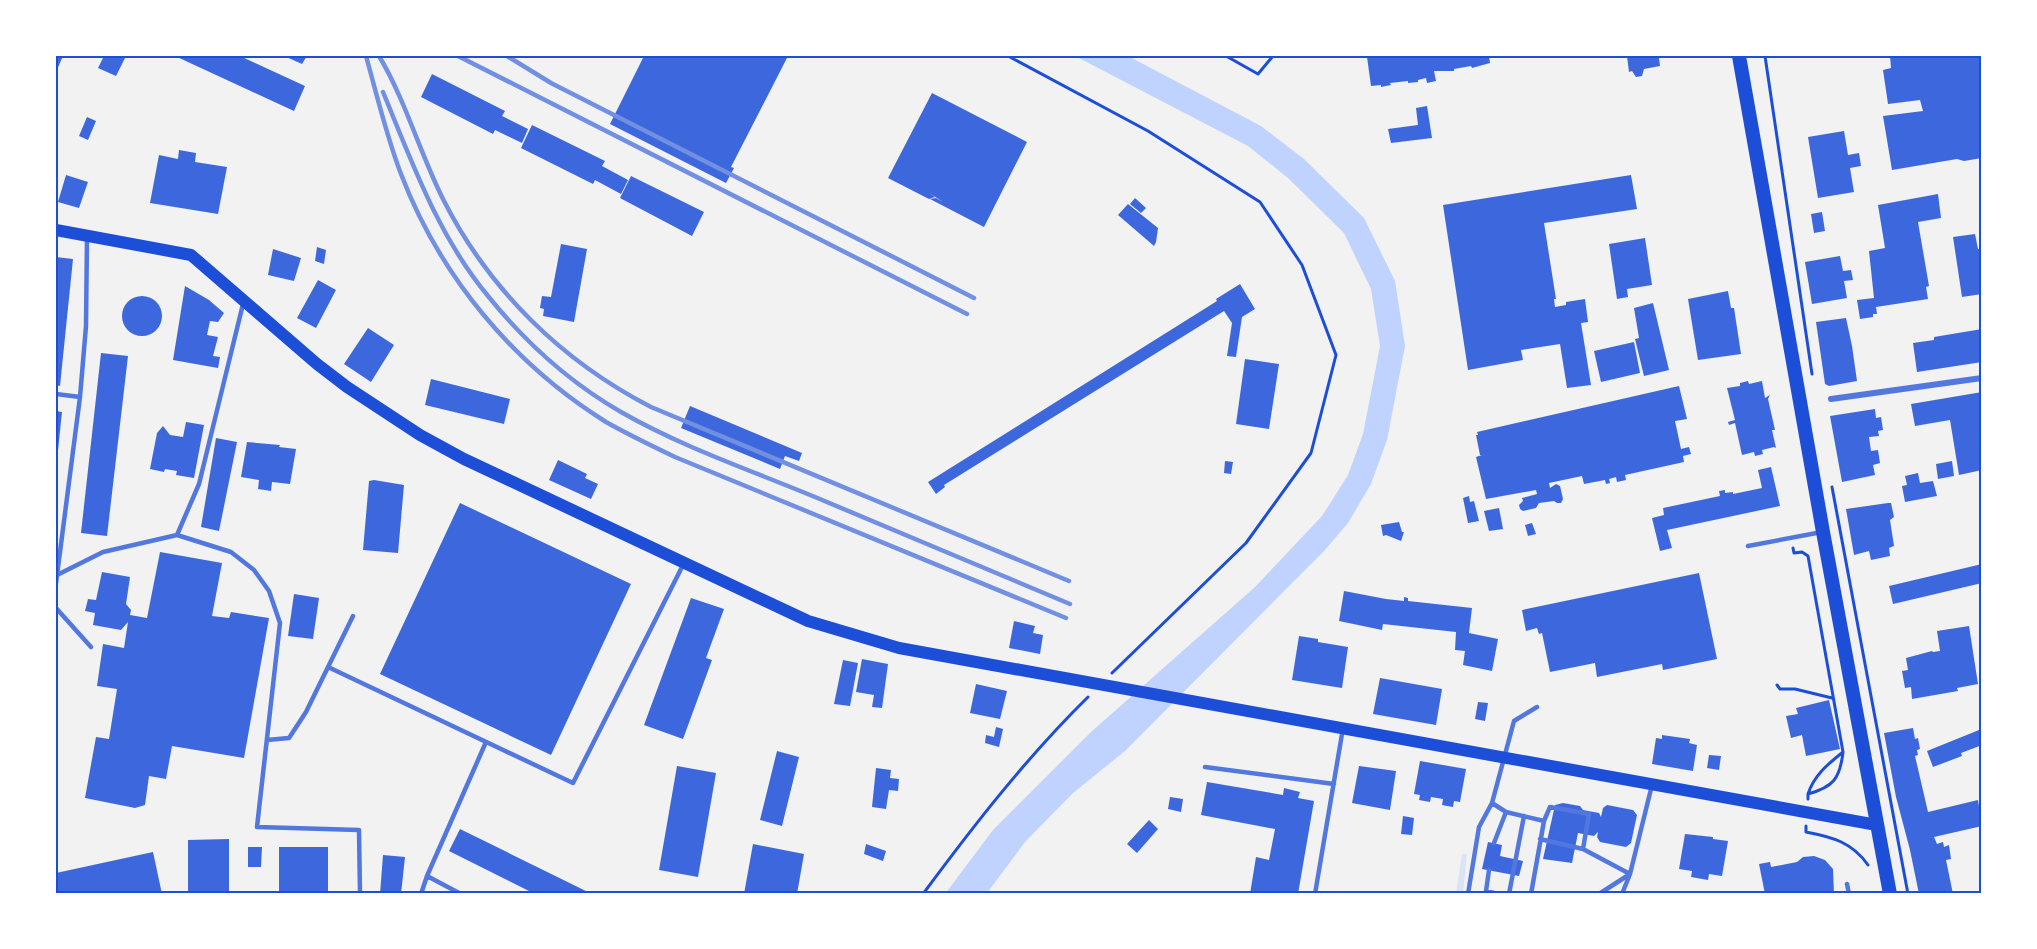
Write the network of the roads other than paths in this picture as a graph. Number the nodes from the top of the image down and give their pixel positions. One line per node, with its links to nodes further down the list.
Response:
1 (1739, 56): 9 (main road)
2 (56, 231): 3 (main road)
3 (87, 236): 4 (main road); 7 (lane)
4 (244, 301): 10 (lane); 12 (main road)
5 (1982, 378): 8 (street)
6 (56, 394): 7 (lane)
7 (80, 397): 13 (lane)
8 (1831, 399)
9 (1823, 531): 11 (lane); 31 (main road)
10 (177, 535): 13 (lane); 21 (lane)
11 (1748, 546)
12 (685, 562): 20 (main road); 22 (lane)
13 (57, 575): 14 (lane)
14 (56, 583)
15 (56, 608): 17 (lane)
16 (353, 616): 18 (lane)
17 (92, 647)
18 (328, 667): 21 (lane); 22 (lane)
19 (1537, 706): 23 (lane)
20 (1343, 728): 23 (main road); 25 (lane)
21 (267, 740): 39 (lane)
22 (486, 742): 37 (lane)
23 (1503, 758): 26 (main road); 27 (lane)
24 (1205, 767): 25 (lane)
25 (1334, 784): 42 (lane)
26 (1653, 785): 31 (main road); 36 (lane)
27 (1492, 803): 28 (lane); 43 (lane)
28 (1506, 812): 29 (lane); 33 (lane)
29 (1524, 816): 30 (lane); 45 (lane)
30 (1544, 821): 32 (lane); 34 (lane)
31 (1877, 825): 50 (main road)
32 (1540, 839): 34 (lane); 46 (lane)
33 (1494, 843)
34 (1583, 849): 36 (lane)
35 (1489, 870): 44 (lane)
36 (1630, 874): 47 (lane); 48 (lane)
37 (427, 876): 40 (lane); 41 (lane)
38 (1847, 884): 49 (lane)
39 (360, 894)
40 (421, 894)
41 (461, 894)
42 (1315, 894)
43 (1468, 894)
44 (1498, 894)
45 (1509, 894)
46 (1531, 894)
47 (1599, 894)
48 (1622, 894)
49 (1849, 894)
50 (1890, 894)

